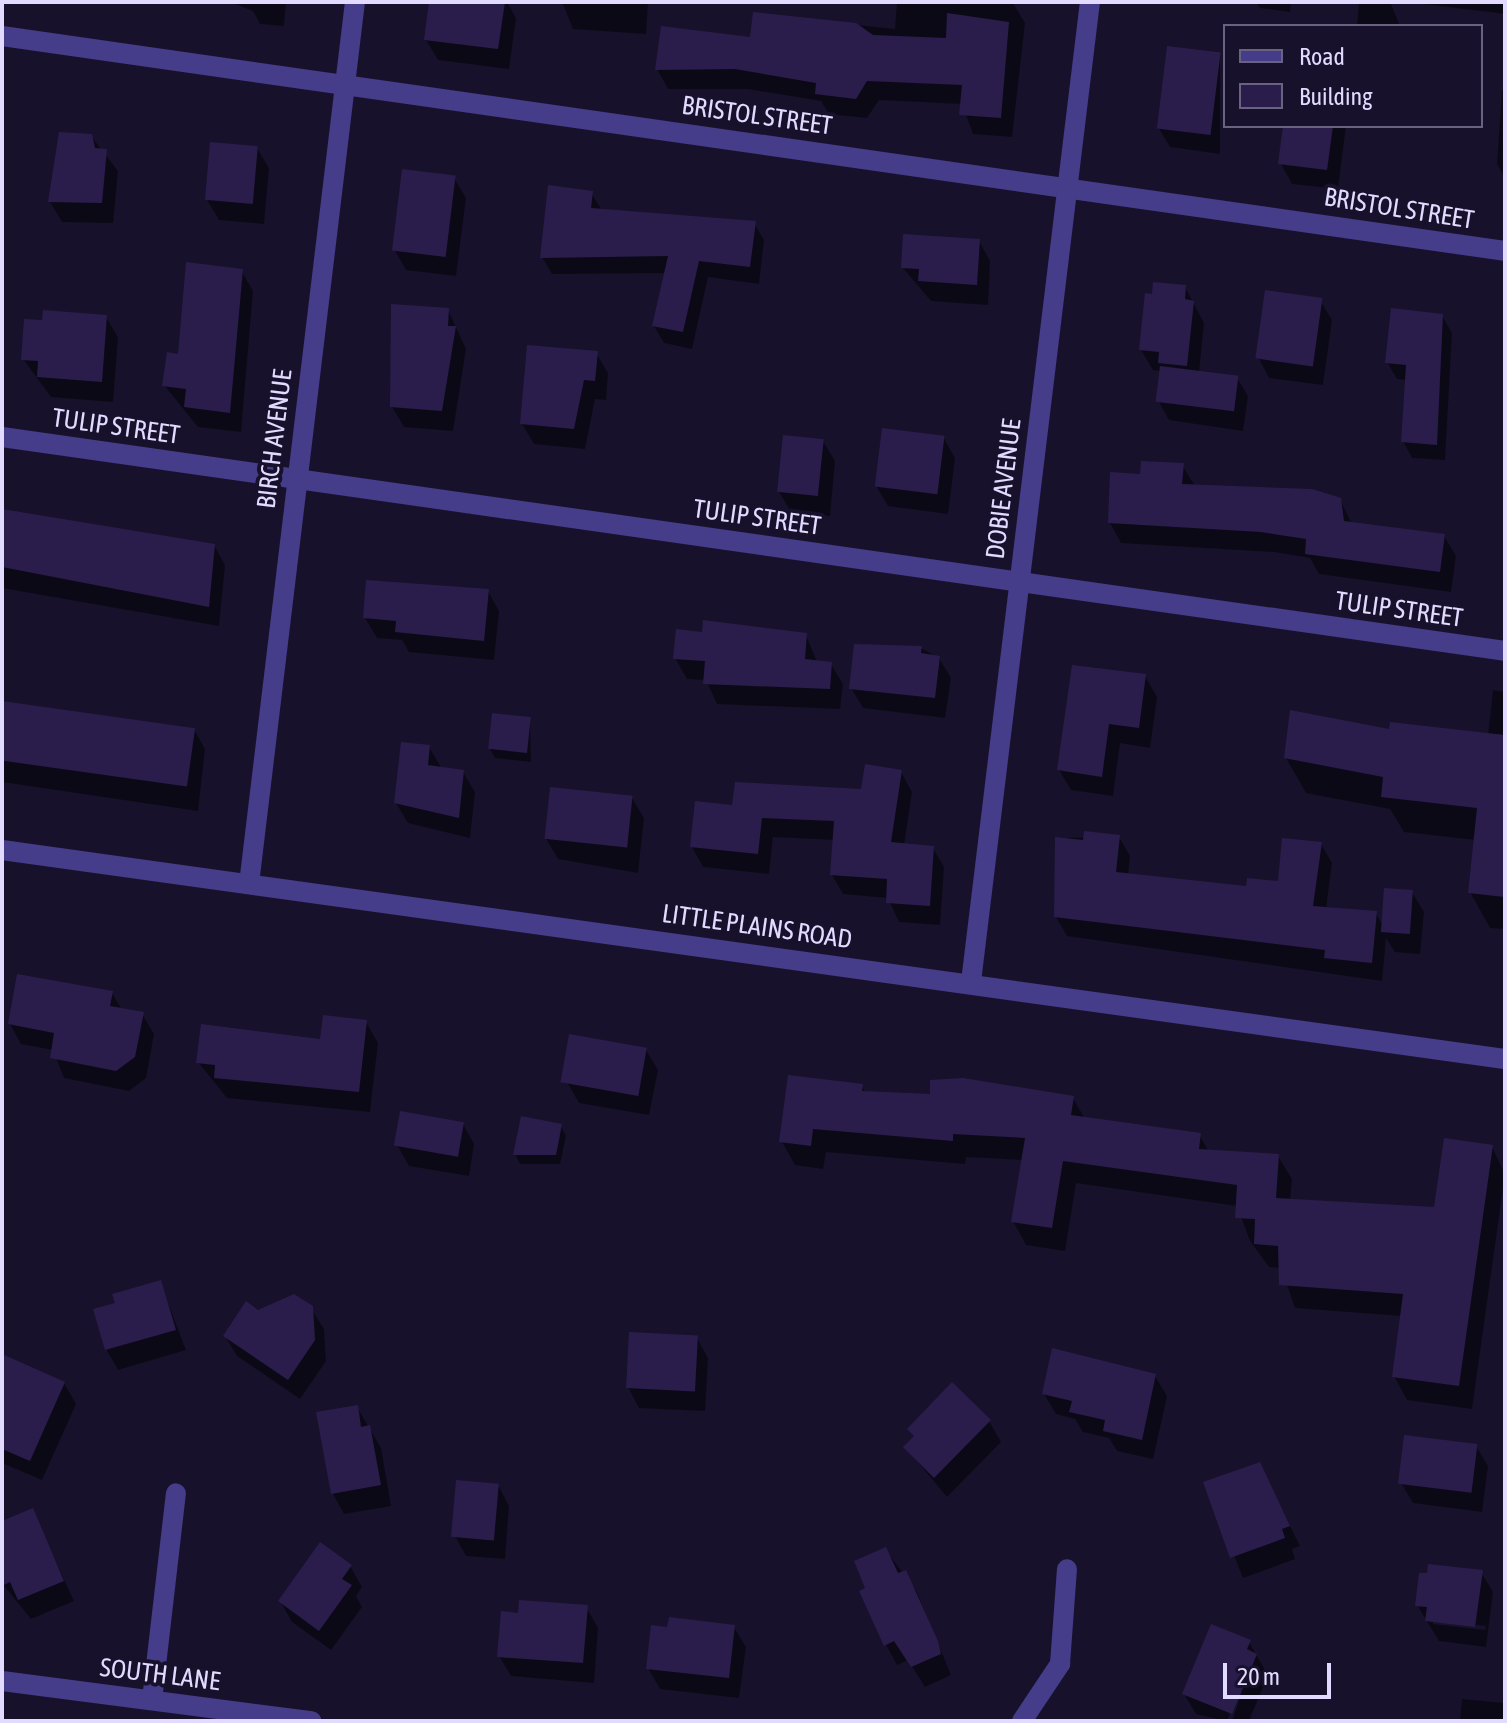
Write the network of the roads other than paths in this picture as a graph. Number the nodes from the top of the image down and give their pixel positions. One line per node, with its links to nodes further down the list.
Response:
1 (355, 2): 4 (street, BIRCH AVENUE)
2 (1090, 2): 5 (street, DOBIE AVENUE)
3 (2, 36): 4 (street, BRISTOL STREET)
4 (345, 86): 5 (street, BRISTOL STREET); 8 (street, BIRCH AVENUE)
5 (1067, 185): 6 (street, BRISTOL STREET); 9 (street, DOBIE AVENUE)
6 (1505, 251)
7 (2, 437): 8 (street, TULIP STREET)
8 (296, 479): 9 (street, TULIP STREET); 12 (street, BIRCH AVENUE)
9 (1019, 582): 10 (street, TULIP STREET); 13 (street, DOBIE AVENUE)
10 (1505, 651)
11 (2, 850): 12 (street, LITTLE PLAINS ROAD)
12 (249, 884): 13 (street, LITTLE PLAINS ROAD)
13 (971, 982): 14 (street, LITTLE PLAINS ROAD)
14 (1505, 1059)
15 (176, 1493): 18 (street)
16 (1067, 1569): 20 (street)
17 (2, 1681): 18 (street, SOUTH LANE)
18 (152, 1700): 19 (street, SOUTH LANE)
19 (311, 1721)
20 (1022, 1721)

